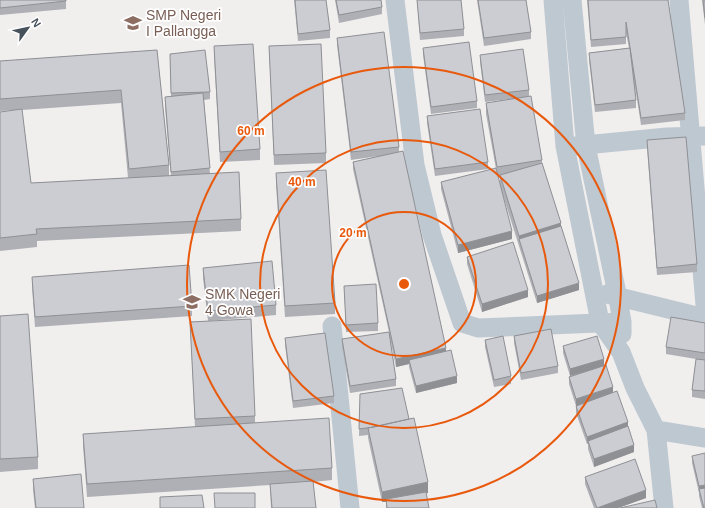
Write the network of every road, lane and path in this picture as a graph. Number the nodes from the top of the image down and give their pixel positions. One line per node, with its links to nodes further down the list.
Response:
1 (395, 0): 12 (street)
2 (553, 0): 6 (street)
3 (572, 0): 7 (street)
4 (679, 0): 5 (street)
5 (698, 137): 7 (street); 10 (street)
6 (565, 146): 7 (street); 8 (street)
7 (586, 146): 9 (street)
8 (594, 290): 9 (street); 12 (street)
9 (618, 298): 11 (street); 13 (street)
10 (705, 305)
11 (705, 318)
12 (600, 322): 13 (street); 15 (street)
13 (622, 322): 15 (street)
14 (332, 326): 18 (street)
15 (621, 352): 16 (street)
16 (656, 430): 17 (street); 19 (street)
17 (705, 438)
18 (350, 508)
19 (664, 508)

